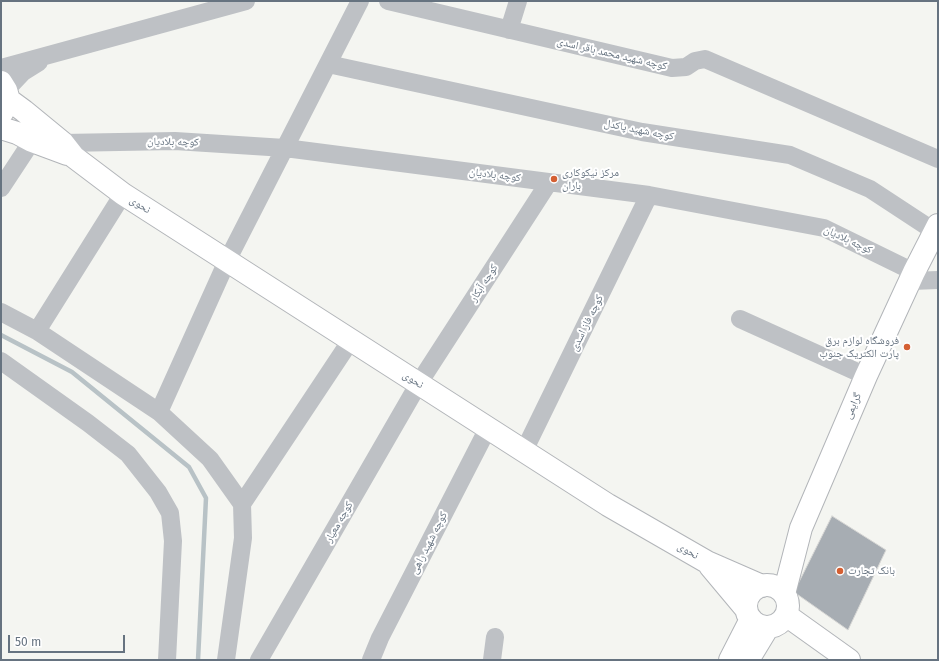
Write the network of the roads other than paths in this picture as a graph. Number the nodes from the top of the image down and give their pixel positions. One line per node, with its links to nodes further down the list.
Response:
1 (246, 1): 6 (street)
2 (360, 1): 7 (street)
3 (388, 1): 5 (street, کوچه شهید محمد باقر اسدی)
4 (518, 1): 5 (street)
5 (509, 30): 14 (street, کوچه شهید محمد باقر اسدی)
6 (50, 55): 8 (street); 9 (street)
7 (328, 64): 12 (street); 19 (street, کوچه شهید پاکدل)
8 (1, 68)
9 (4, 97): 13 (main road, نحوی)
10 (1, 128): 11 (main road)
11 (32, 141): 13 (main road); 16 (street)
12 (285, 148): 13 (street, کوچه بلادیان); 15 (street, کوچه بلادیان); 20 (street)
13 (69, 150): 17 (main road, نحوی)
14 (938, 158)
15 (549, 182): 18 (street, کوچه بلادیان); 29 (street, کوچه آبکار)
16 (1, 188)
17 (123, 194): 20 (main road, نحوی); 25 (street)
18 (649, 195): 21 (street, کوچه بلادیان); 32 (street, کوچه فاز اسدی)
19 (936, 228): 21 (main road, گرایمی)
20 (227, 261): 26 (main road, نحوی); 30 (street)
21 (913, 276): 22 (street); 28 (main road, گرایمی)
22 (938, 280)
23 (1, 312): 25 (street)
24 (740, 319): 28 (street)
25 (38, 331): 30 (street)
26 (351, 340): 29 (main road, نحوی); 33 (street)
27 (1, 362): 39 (street)
28 (866, 376): 35 (main road, گرایمی)
29 (419, 383): 31 (main road, نحوی); 41 (street, کوچه معیار)
30 (159, 412): 33 (street)
31 (488, 428): 32 (main road, نحوی); 42 (street, کوچه شهید راهی)
32 (524, 451): 34 (main road, نحوی)
33 (242, 504): 40 (street)
34 (707, 562): 35 (main road, نحوی); 37 (main road)
35 (771, 588): 36 (main road); 37 (main road)
36 (786, 616): 37 (main road); 46 (main road)
37 (755, 619): 44 (main road); 45 (main road)
38 (495, 637): 43 (street)
39 (167, 660)
40 (226, 660)
41 (259, 660)
42 (371, 660)
43 (492, 660)
44 (730, 660)
45 (748, 660)
46 (848, 660)

